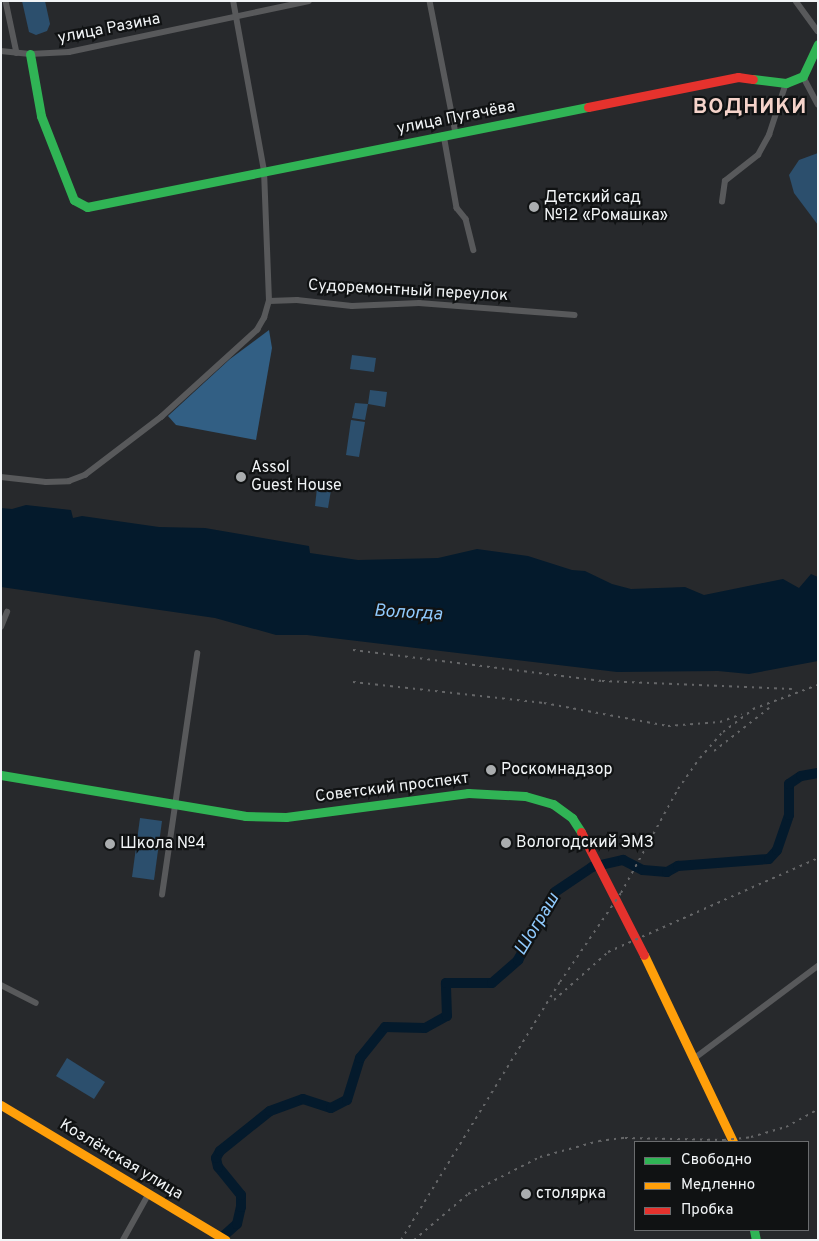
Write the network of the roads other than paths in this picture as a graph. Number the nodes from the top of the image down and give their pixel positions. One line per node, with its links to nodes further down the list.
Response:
1 (6, 1): 10 (street)
2 (233, 1): 6 (street)
3 (310, 1): 6 (street, улица Разина)
4 (430, 1): 15 (street)
5 (796, 1): 7 (street)
6 (236, 17): 11 (street, улица Разина); 17 (street)
7 (818, 30)
8 (818, 44): 12 (street)
9 (1, 51): 10 (street, улица Разина)
10 (17, 53): 11 (street, улица Разина)
11 (30, 54): 17 (street, улица Пугачёва)
12 (803, 76): 13 (street, улица Пугачёва); 14 (street)
13 (786, 83): 15 (street, улица Пугачёва); 18 (street)
14 (818, 104)
15 (456, 133): 16 (street, улица Пугачёва)
16 (444, 135): 17 (street, улица Пугачёва); 19 (street)
17 (264, 171): 20 (street)
18 (722, 202)
19 (474, 250)
20 (269, 301): 21 (street, Судоремонтный переулок); 22 (street)
21 (576, 315)
22 (1, 477)
23 (7, 612): 24 (street)
24 (1, 627)
25 (197, 654): 27 (street)
26 (1, 775): 27 (street, Советский проспект)
27 (175, 804): 28 (street); 32 (street, Советский проспект)
28 (162, 895)
29 (818, 966): 32 (street)
30 (1, 984): 31 (street)
31 (36, 1003)
32 (694, 1058): 34 (street, Советский проспект)
33 (1, 1105): 35 (street, Козлёнская улица)
34 (733, 1141)
35 (148, 1195): 36 (street); 37 (street, Козлёнская улица)
36 (123, 1240)
37 (226, 1240)

